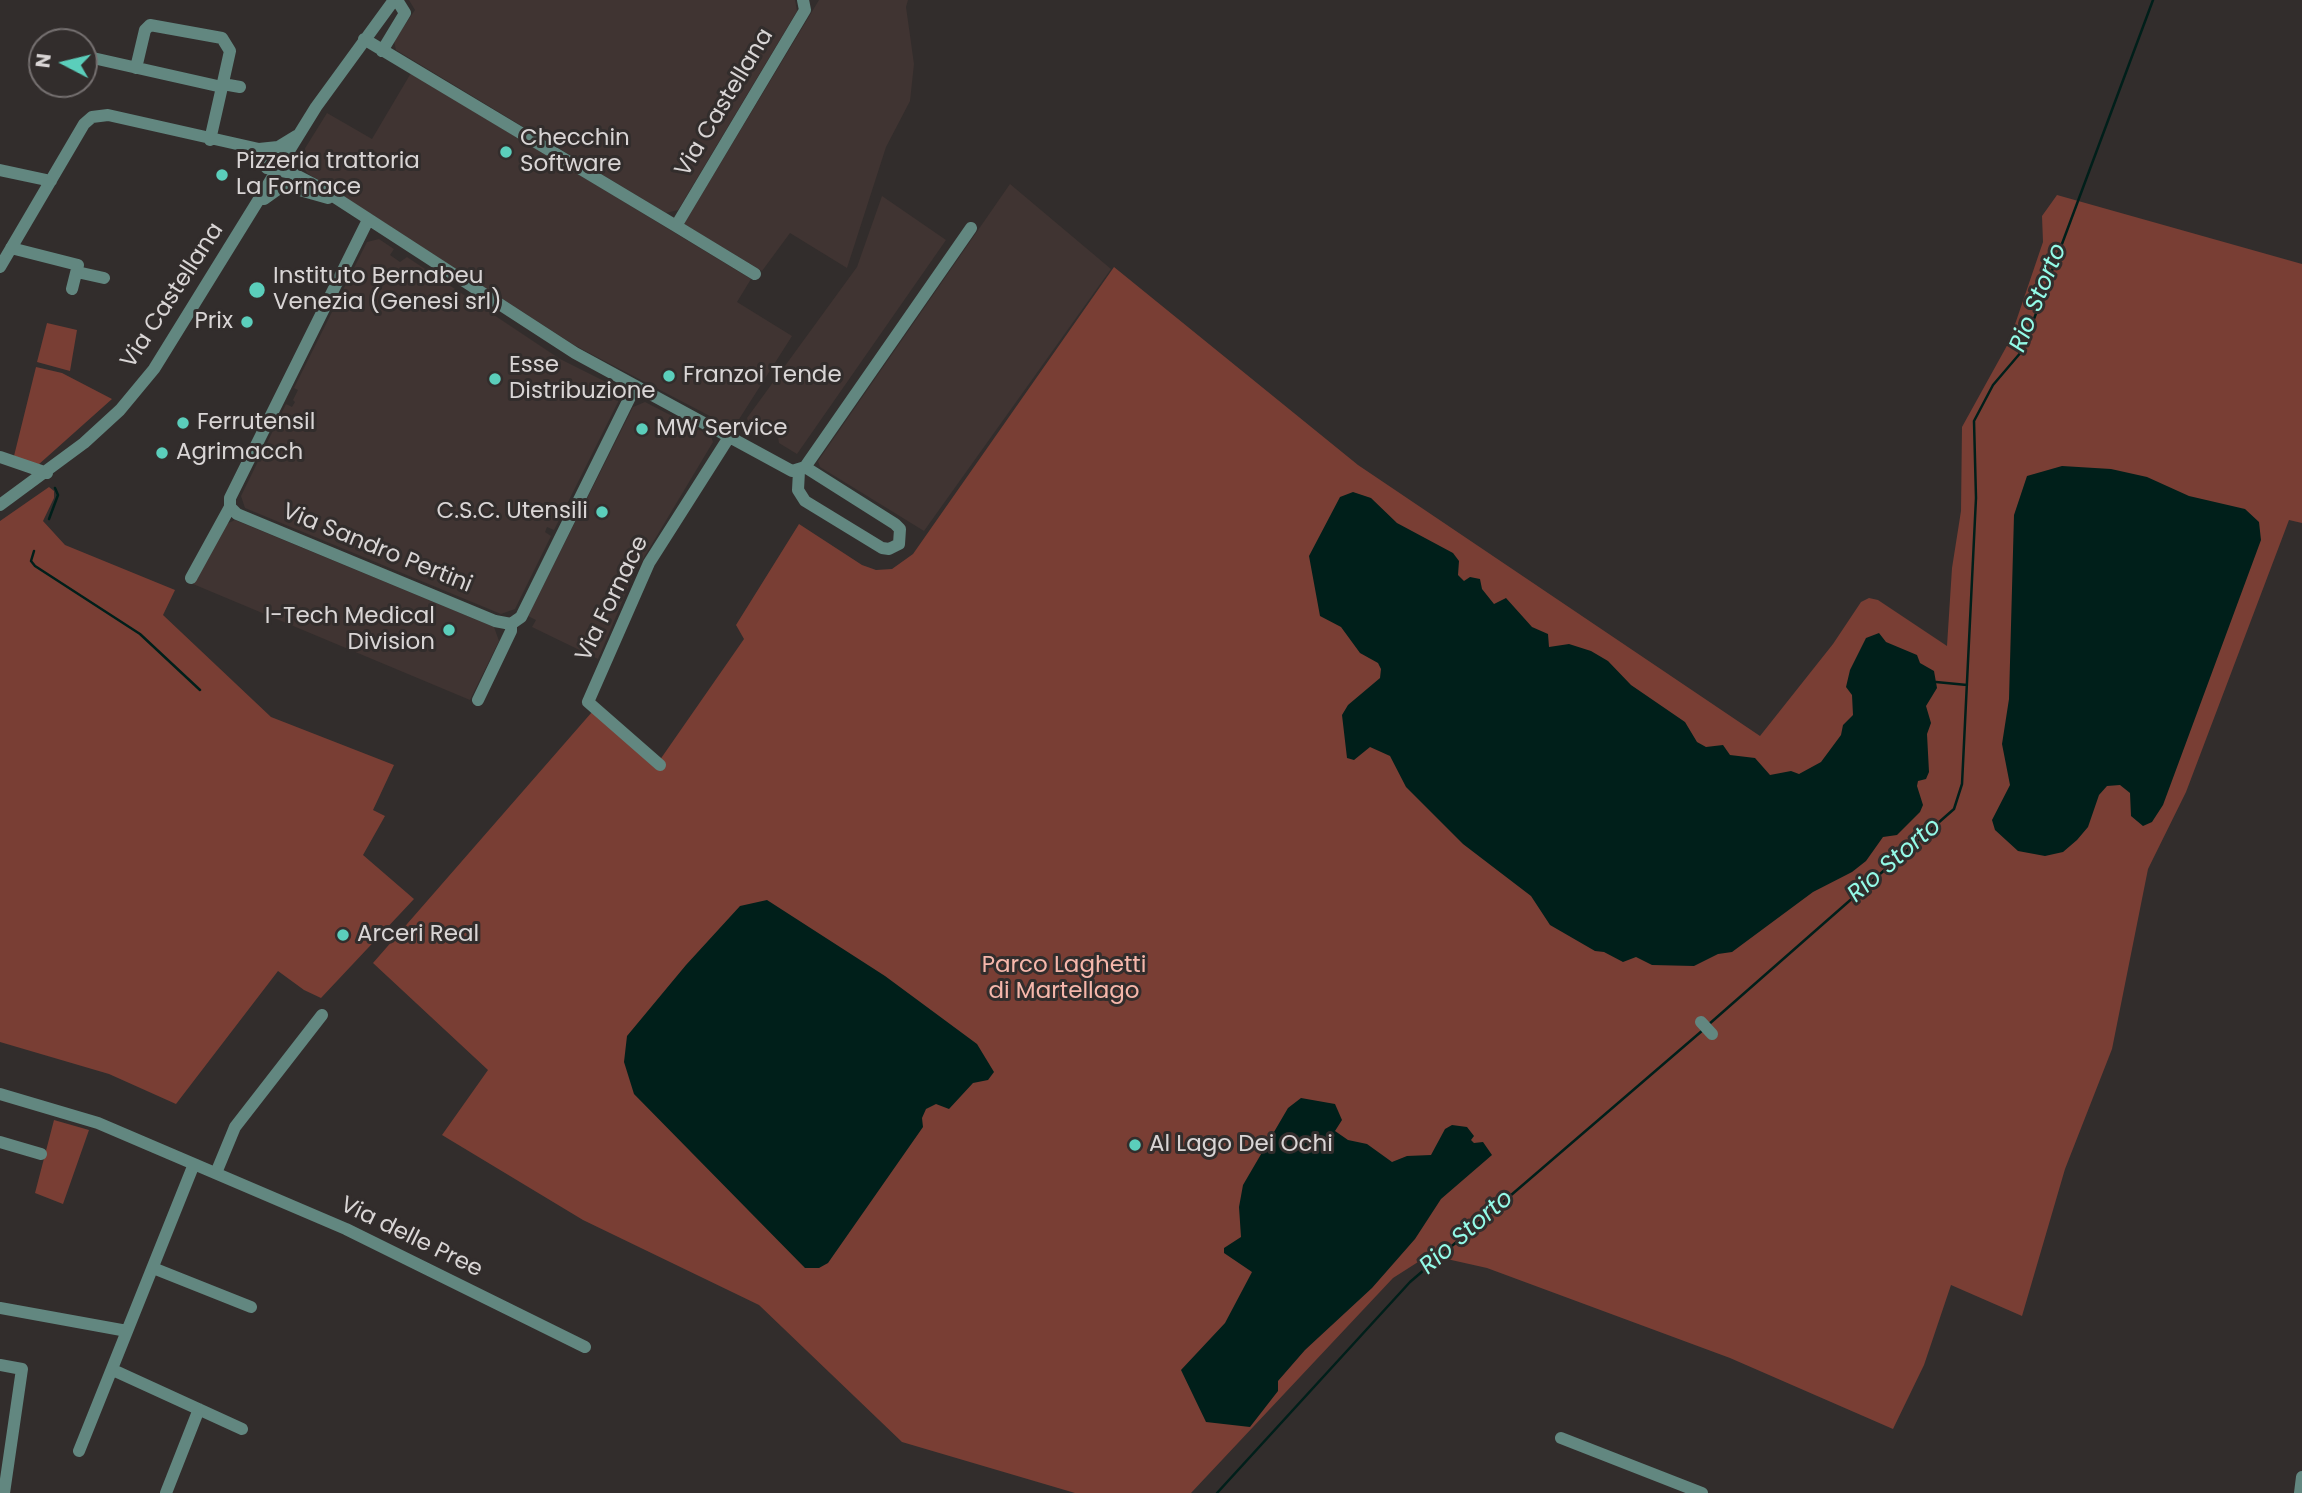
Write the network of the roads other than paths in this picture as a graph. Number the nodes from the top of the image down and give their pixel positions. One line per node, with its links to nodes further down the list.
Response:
1 (395, 0): 3 (street, Via Castellana); 4 (street)
2 (803, 0): 20 (street, Via Castellana)
3 (363, 39): 4 (street); 9 (street, Via Castellana)
4 (382, 51): 20 (street)
5 (98, 59): 6 (street)
6 (136, 68): 7 (street); 7 (street)
7 (223, 85): 8 (street); 10 (street)
8 (240, 87)
9 (299, 134): 11 (street); 13 (street, Via Castellana); 14 (street)
10 (210, 140): 11 (street); 15 (street)
11 (255, 153): 13 (street); 18 (street)
12 (0, 170): 15 (street)
13 (278, 170): 14 (street); 16 (street); 18 (street, Via Castellana)
14 (296, 174): 17 (street)
15 (51, 181): 22 (street)
16 (289, 187): 17 (street); 18 (street)
17 (342, 202): 19 (street)
18 (251, 212): 32 (street, Via Castellana)
19 (368, 220): 28 (street); 34 (street)
20 (676, 226): 25 (street)
21 (971, 228): 31 (street)
22 (10, 248): 23 (street); 24 (street)
23 (0, 267)
24 (77, 272): 26 (street); 27 (street)
25 (755, 274)
26 (104, 278)
27 (72, 289)
28 (635, 387): 29 (street); 36 (street)
29 (731, 435): 31 (street); 38 (street, Via Fornace)
30 (0, 457): 32 (street)
31 (802, 469): 31 (street)
32 (47, 473): 33 (street, Via Castellana)
33 (0, 505)
34 (230, 507): 35 (street); 36 (street, Via Sandro Pertini)
35 (191, 578)
36 (511, 624): 37 (street)
37 (478, 700)
38 (660, 765)
39 (322, 1015): 46 (street)
40 (1701, 1022): 41 (street)
41 (1712, 1034)
42 (0, 1094): 45 (street, Via delle Pree)
43 (0, 1142): 44 (street)
44 (41, 1154)
45 (194, 1164): 46 (street, Via delle Pree); 47 (street)
46 (216, 1172): 51 (street, Via delle Pree)
47 (153, 1269): 48 (street); 50 (street)
48 (251, 1307)
49 (0, 1308): 50 (street)
50 (127, 1331): 53 (street)
51 (585, 1347)
52 (0, 1366): 59 (street)
53 (113, 1370): 54 (street); 57 (street)
54 (199, 1409): 55 (street); 60 (street)
55 (242, 1429)
56 (1560, 1437): 61 (street)
57 (79, 1451)
58 (2302, 1477): 62 (street)
59 (4, 1493)
60 (166, 1493)
61 (1702, 1493)
62 (2300, 1493)

